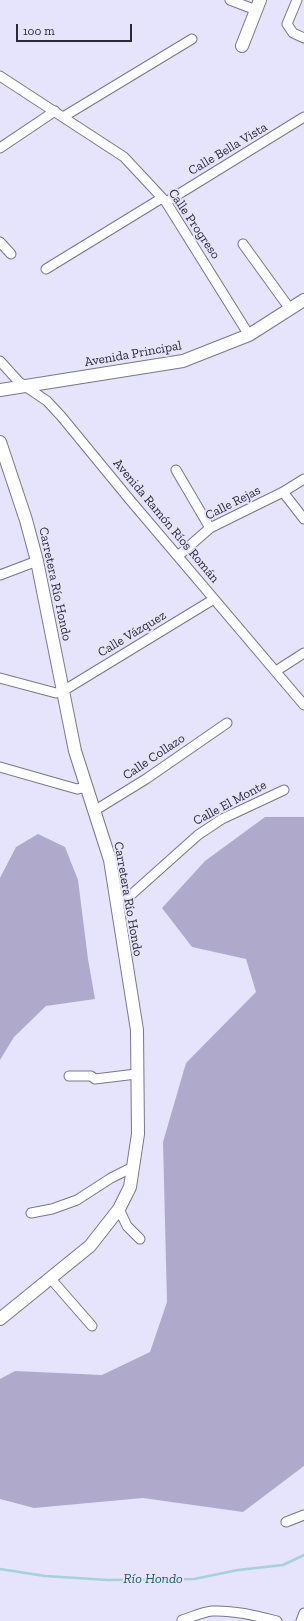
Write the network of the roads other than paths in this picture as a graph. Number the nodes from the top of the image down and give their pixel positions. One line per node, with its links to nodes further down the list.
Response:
1 (230, 0): 3 (street)
2 (297, 0): 4 (street)
3 (258, 5): 6 (street)
4 (304, 38)
5 (192, 39): 8 (street)
6 (242, 46)
7 (0, 76): 8 (street, Calle Progreso)
8 (59, 114): 10 (street); 11 (street, Calle Progreso)
9 (304, 117): 11 (street, Calle Bella Vista)
10 (0, 148)
11 (164, 200): 15 (street, Calle Bella Vista); 18 (street, Calle Progreso)
12 (0, 242): 14 (street)
13 (243, 244): 17 (street)
14 (11, 254)
15 (46, 269)
16 (304, 300): 17 (street, Avenida Principal)
17 (290, 308): 18 (street, Avenida Principal)
18 (249, 335): 20 (street, Avenida Principal)
19 (0, 361): 20 (street, Avenida Ramón Ríos Román)
20 (24, 386): 21 (street, Avenida Principal); 28 (street, Avenida Ramón Ríos Román)
21 (0, 390)
22 (0, 442): 29 (street, Carretera Río Hondo)
23 (176, 470): 27 (street)
24 (304, 479): 25 (street, Calle Rejas)
25 (284, 492): 26 (street); 27 (street, Calle Rejas)
26 (304, 519)
27 (210, 528): 28 (street, Calle Rejas)
28 (178, 556): 31 (street, Avenida Ramón Ríos Román)
29 (38, 561): 30 (street); 35 (street, Carretera Río Hondo)
30 (0, 575)
31 (214, 599): 33 (street, Avenida Ramón Ríos Román); 35 (street, Calle Vázquez)
32 (304, 653): 33 (street)
33 (276, 671): 36 (street, Avenida Ramón Ríos Román)
34 (0, 678): 35 (street)
35 (63, 691): 39 (street, Carretera Río Hondo)
36 (304, 705)
37 (227, 723): 41 (street, Calle Collazo)
38 (1, 770): 39 (street)
39 (87, 787): 41 (street, Carretera Río Hondo)
40 (284, 790): 42 (street, Calle El Monte)
41 (94, 811): 42 (street, Carretera Río Hondo)
42 (116, 900): 43 (street, Carretera Río Hondo)
43 (136, 1074): 44 (street); 45 (street, Carretera Río Hondo)
44 (69, 1076)
45 (133, 1167): 46 (street, Carretera Río Hondo); 47 (street)
46 (119, 1209): 48 (street); 49 (street, Carretera Río Hondo)
47 (32, 1213)
48 (140, 1239)
49 (51, 1279): 50 (street, Carretera Río Hondo); 51 (street)
50 (0, 1319)
51 (92, 1326)
52 (304, 1515): 53 (street)
53 (286, 1522)
54 (304, 1613): 57 (street)
55 (182, 1620): 56 (street)
56 (278, 1621)
57 (301, 1621)

